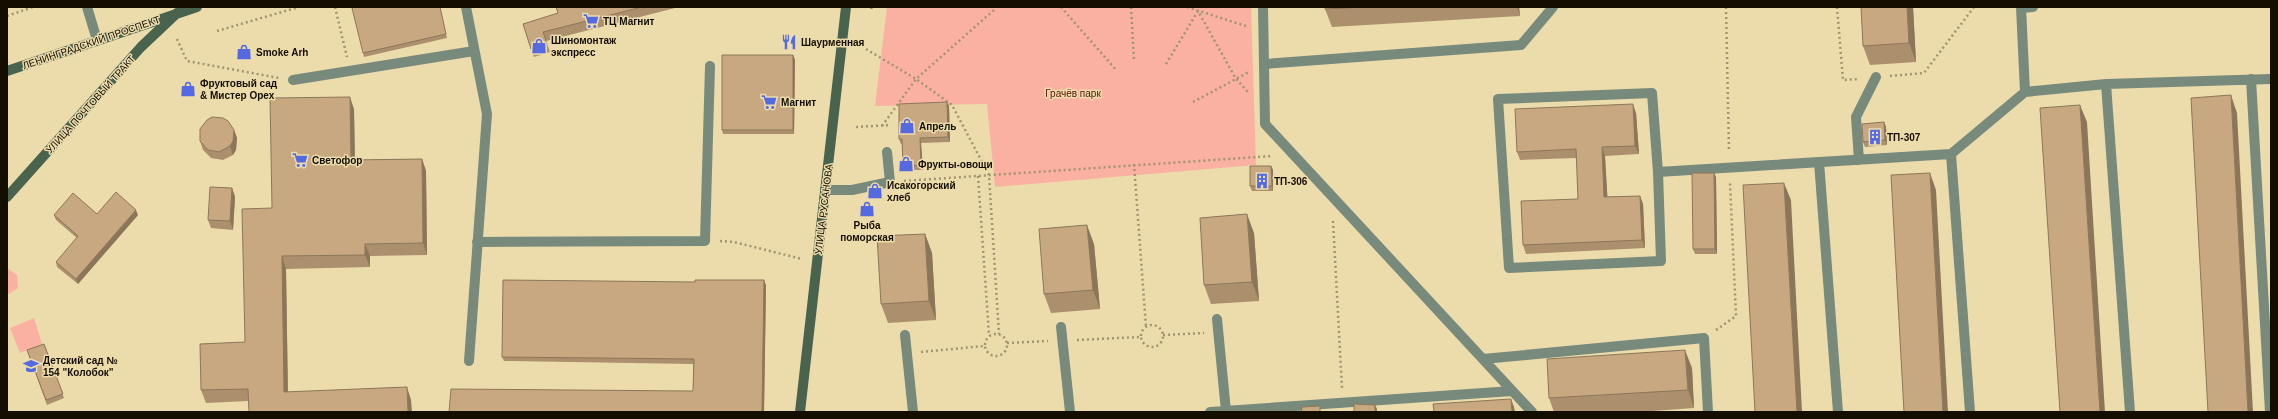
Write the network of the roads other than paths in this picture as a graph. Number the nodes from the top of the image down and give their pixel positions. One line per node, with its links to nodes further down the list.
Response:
1 (87, 7): 10 (lane)
2 (197, 7): 9 (street, ЛЕНИНГРАДСКИЙ ПРОСПЕКТ)
3 (466, 7): 11 (lane)
4 (846, 7): 26 (street, УЛИЦА РУСАНОВА)
5 (1263, 7): 12 (lane)
6 (1553, 7): 12 (lane)
7 (2033, 7): 8 (lane)
8 (2021, 8): 20 (lane)
9 (177, 13): 10 (street, ЛЕНИНГРАДСКИЙ ПРОСПЕКТ); 27 (street, УЛИЦА ПОЧТОВЫЙ ТРАКТ)
10 (97, 40): 14 (street, ЛЕНИНГРАДСКИЙ ПРОСПЕКТ)
11 (474, 51): 17 (lane); 28 (lane)
12 (1264, 64): 32 (lane)
13 (710, 66): 28 (lane)
14 (7, 71)
15 (1876, 77): 23 (lane)
16 (2271, 79): 18 (lane)
17 (293, 80)
18 (2251, 80): 19 (lane); 46 (lane)
19 (2106, 84): 20 (lane); 45 (lane)
20 (2025, 92): 22 (lane)
21 (887, 152): 26 (lane)
22 (1951, 154): 23 (lane); 44 (lane)
23 (1859, 160): 24 (lane)
24 (1819, 162): 25 (lane); 43 (lane)
25 (1658, 172): 25 (lane)
26 (825, 190): 37 (street, УЛИЦА РУСАНОВА)
27 (7, 197)
28 (477, 242): 33 (lane)
29 (1217, 319): 36 (lane)
30 (1061, 327): 39 (lane)
31 (905, 336): 38 (lane)
32 (1483, 359): 34 (lane); 42 (lane)
33 (469, 362)
34 (1512, 391): 35 (lane); 41 (lane)
35 (1343, 408): 36 (lane)
36 (1226, 411): 40 (lane)
37 (800, 412)
38 (913, 412)
39 (1070, 412)
40 (1210, 412)
41 (1532, 412)
42 (1708, 412)
43 (1838, 412)
44 (1970, 412)
45 (2130, 412)
46 (2270, 412)

